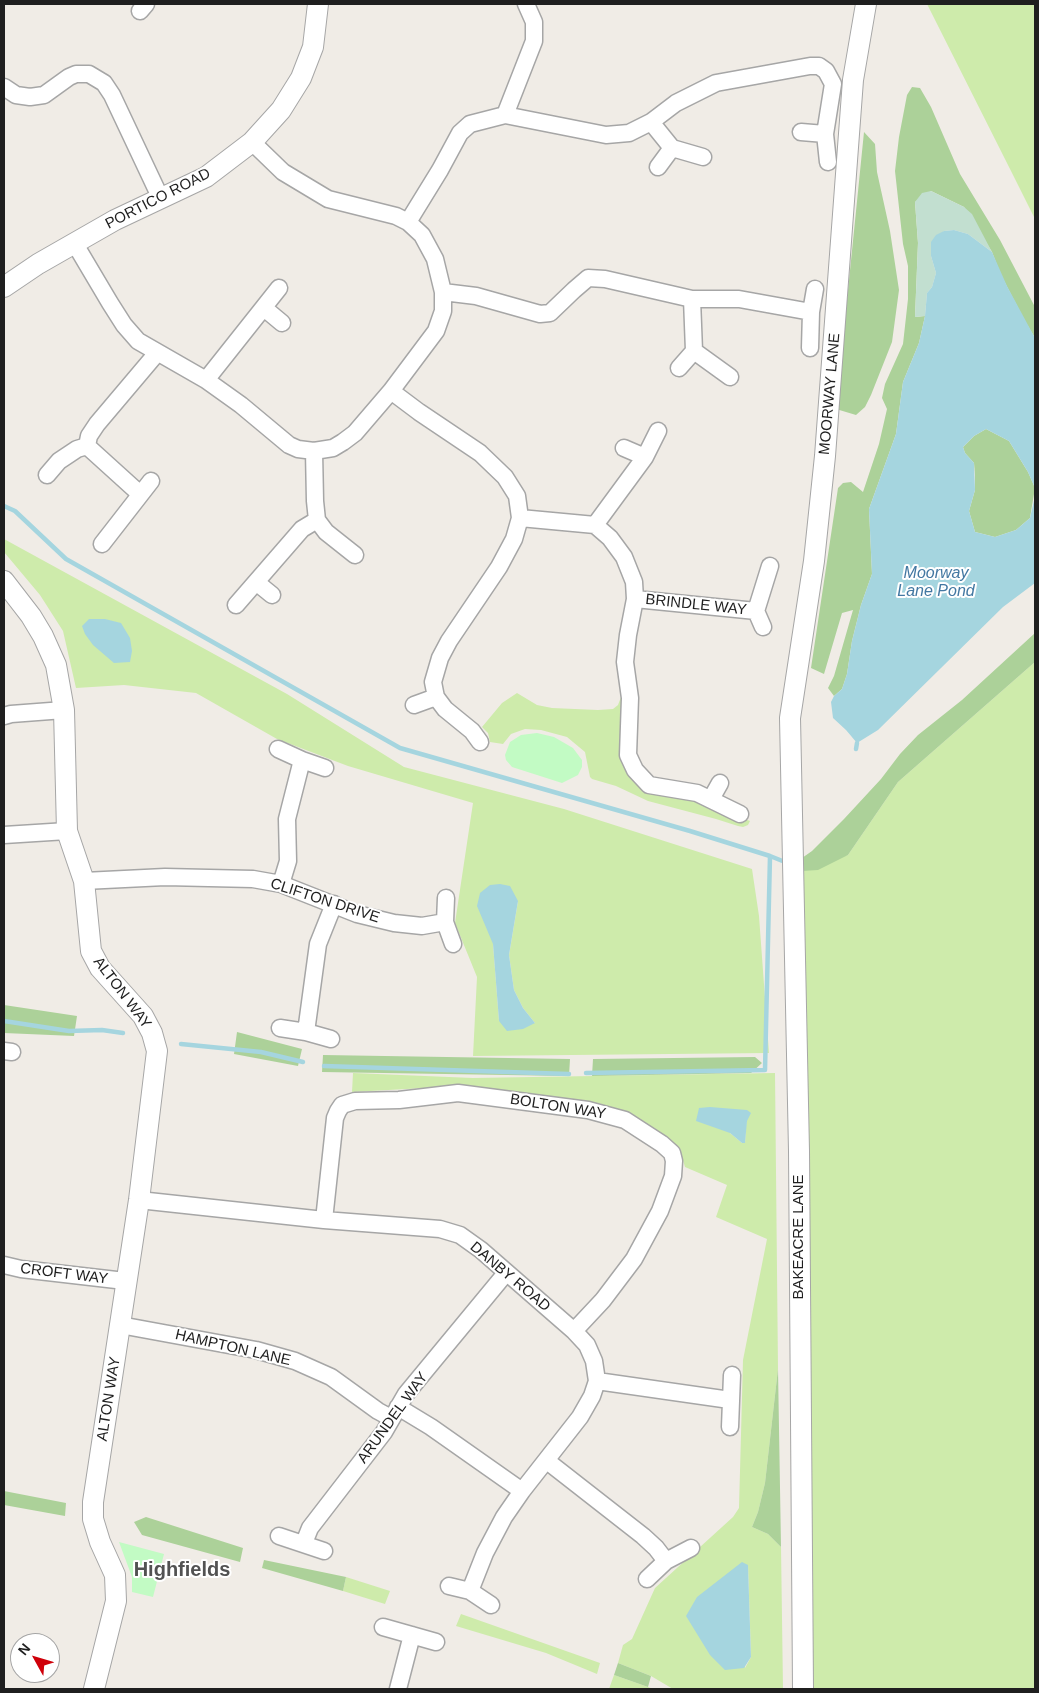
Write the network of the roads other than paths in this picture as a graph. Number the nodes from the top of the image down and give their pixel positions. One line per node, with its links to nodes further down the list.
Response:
1 (318, 4): 9 (street, PORTICO ROAD)
2 (526, 4): 5 (street)
3 (866, 4): 62 (street, MOORWAY LANE)
4 (4, 87): 14 (street)
5 (505, 114): 6 (street); 15 (street)
6 (651, 122): 8 (street); 10 (street)
7 (801, 132): 8 (street)
8 (825, 134): 12 (street)
9 (252, 142): 14 (street, PORTICO ROAD); 15 (street)
10 (672, 148): 11 (street); 13 (street)
11 (703, 157)
12 (828, 162)
13 (658, 167)
14 (161, 200): 16 (street, PORTICO ROAD)
15 (408, 222): 20 (street)
16 (74, 244): 17 (street, PORTICO ROAD); 27 (street)
17 (4, 287)
18 (279, 288): 22 (street)
19 (815, 288): 23 (street)
20 (443, 292): 21 (street); 31 (street)
21 (692, 299): 23 (street); 26 (street)
22 (264, 308): 24 (street); 30 (street)
23 (812, 312): 25 (street)
24 (282, 323)
25 (810, 348)
26 (694, 351): 28 (street); 29 (street)
27 (157, 352): 30 (street); 33 (street)
28 (679, 368)
29 (730, 377)
30 (206, 380): 35 (street)
31 (391, 391): 35 (street); 40 (street)
32 (658, 431): 36 (street)
33 (87, 446): 37 (street); 39 (street)
34 (624, 448): 36 (street)
35 (314, 451): 41 (street)
36 (645, 457): 42 (street)
37 (47, 475)
38 (151, 481): 39 (street)
39 (140, 494): 43 (street)
40 (520, 518): 42 (street); 53 (street)
41 (317, 520): 44 (street); 47 (street)
42 (595, 525): 49 (street)
43 (102, 544)
44 (355, 555)
45 (770, 566): 51 (street, BRINDLE WAY)
46 (4, 581): 55 (street, ALTON WAY)
47 (256, 582): 48 (street); 50 (street)
48 (272, 596)
49 (635, 599): 51 (street, BRINDLE WAY); 63 (street)
50 (236, 604)
51 (756, 611): 52 (street, BRINDLE WAY)
52 (763, 626)
53 (436, 697): 54 (street); 57 (street)
54 (414, 705)
55 (64, 710): 56 (street); 65 (street, ALTON WAY)
56 (4, 716)
57 (480, 742)
58 (278, 749): 59 (street)
59 (302, 760): 60 (street); 68 (street)
60 (325, 768)
61 (720, 783): 63 (street)
62 (792, 784): 104 (street, BAKEACRE LANE)
63 (711, 799): 64 (street)
64 (740, 814)
65 (67, 831): 66 (street); 67 (street, ALTON WAY)
66 (4, 835)
67 (84, 881): 68 (street, CLIFTON DRIVE); 76 (street, ALTON WAY)
68 (281, 884): 70 (street, CLIFTON DRIVE)
69 (446, 898): 71 (street)
70 (334, 904): 71 (street, CLIFTON DRIVE); 74 (street)
71 (445, 922): 72 (street)
72 (453, 944)
73 (280, 1028): 74 (street)
74 (306, 1032): 75 (street)
75 (331, 1039)
76 (139, 1200): 77 (street, DANBY ROAD); 80 (street, ALTON WAY)
77 (324, 1220): 79 (street, DANBY ROAD); 82 (street, BOLTON WAY)
78 (4, 1265): 80 (street, CROFT WAY)
79 (506, 1272): 82 (street, DANBY ROAD); 86 (street, ARUNDEL WAY)
80 (125, 1282): 81 (street, ALTON WAY)
81 (120, 1325): 86 (street, HAMPTON LANE); 102 (street, ALTON WAY)
82 (574, 1331): 84 (street, DANBY ROAD)
83 (732, 1374): 85 (street)
84 (597, 1381): 85 (street); 88 (street)
85 (730, 1400): 87 (street)
86 (395, 1413): 89 (street, HAMPTON LANE); 91 (street, ARUNDEL WAY)
87 (730, 1427)
88 (547, 1461): 89 (street); 94 (street)
89 (522, 1492): 97 (street)
90 (279, 1536): 91 (street)
91 (304, 1543): 93 (street)
92 (691, 1548): 94 (street)
93 (324, 1550)
94 (666, 1561): 95 (street)
95 (647, 1579)
96 (449, 1586): 97 (street)
97 (470, 1591): 98 (street)
98 (492, 1605)
99 (383, 1627): 100 (street)
100 (412, 1635): 101 (street); 103 (street)
101 (436, 1642)
102 (94, 1689)
103 (398, 1689)
104 (803, 1689)

